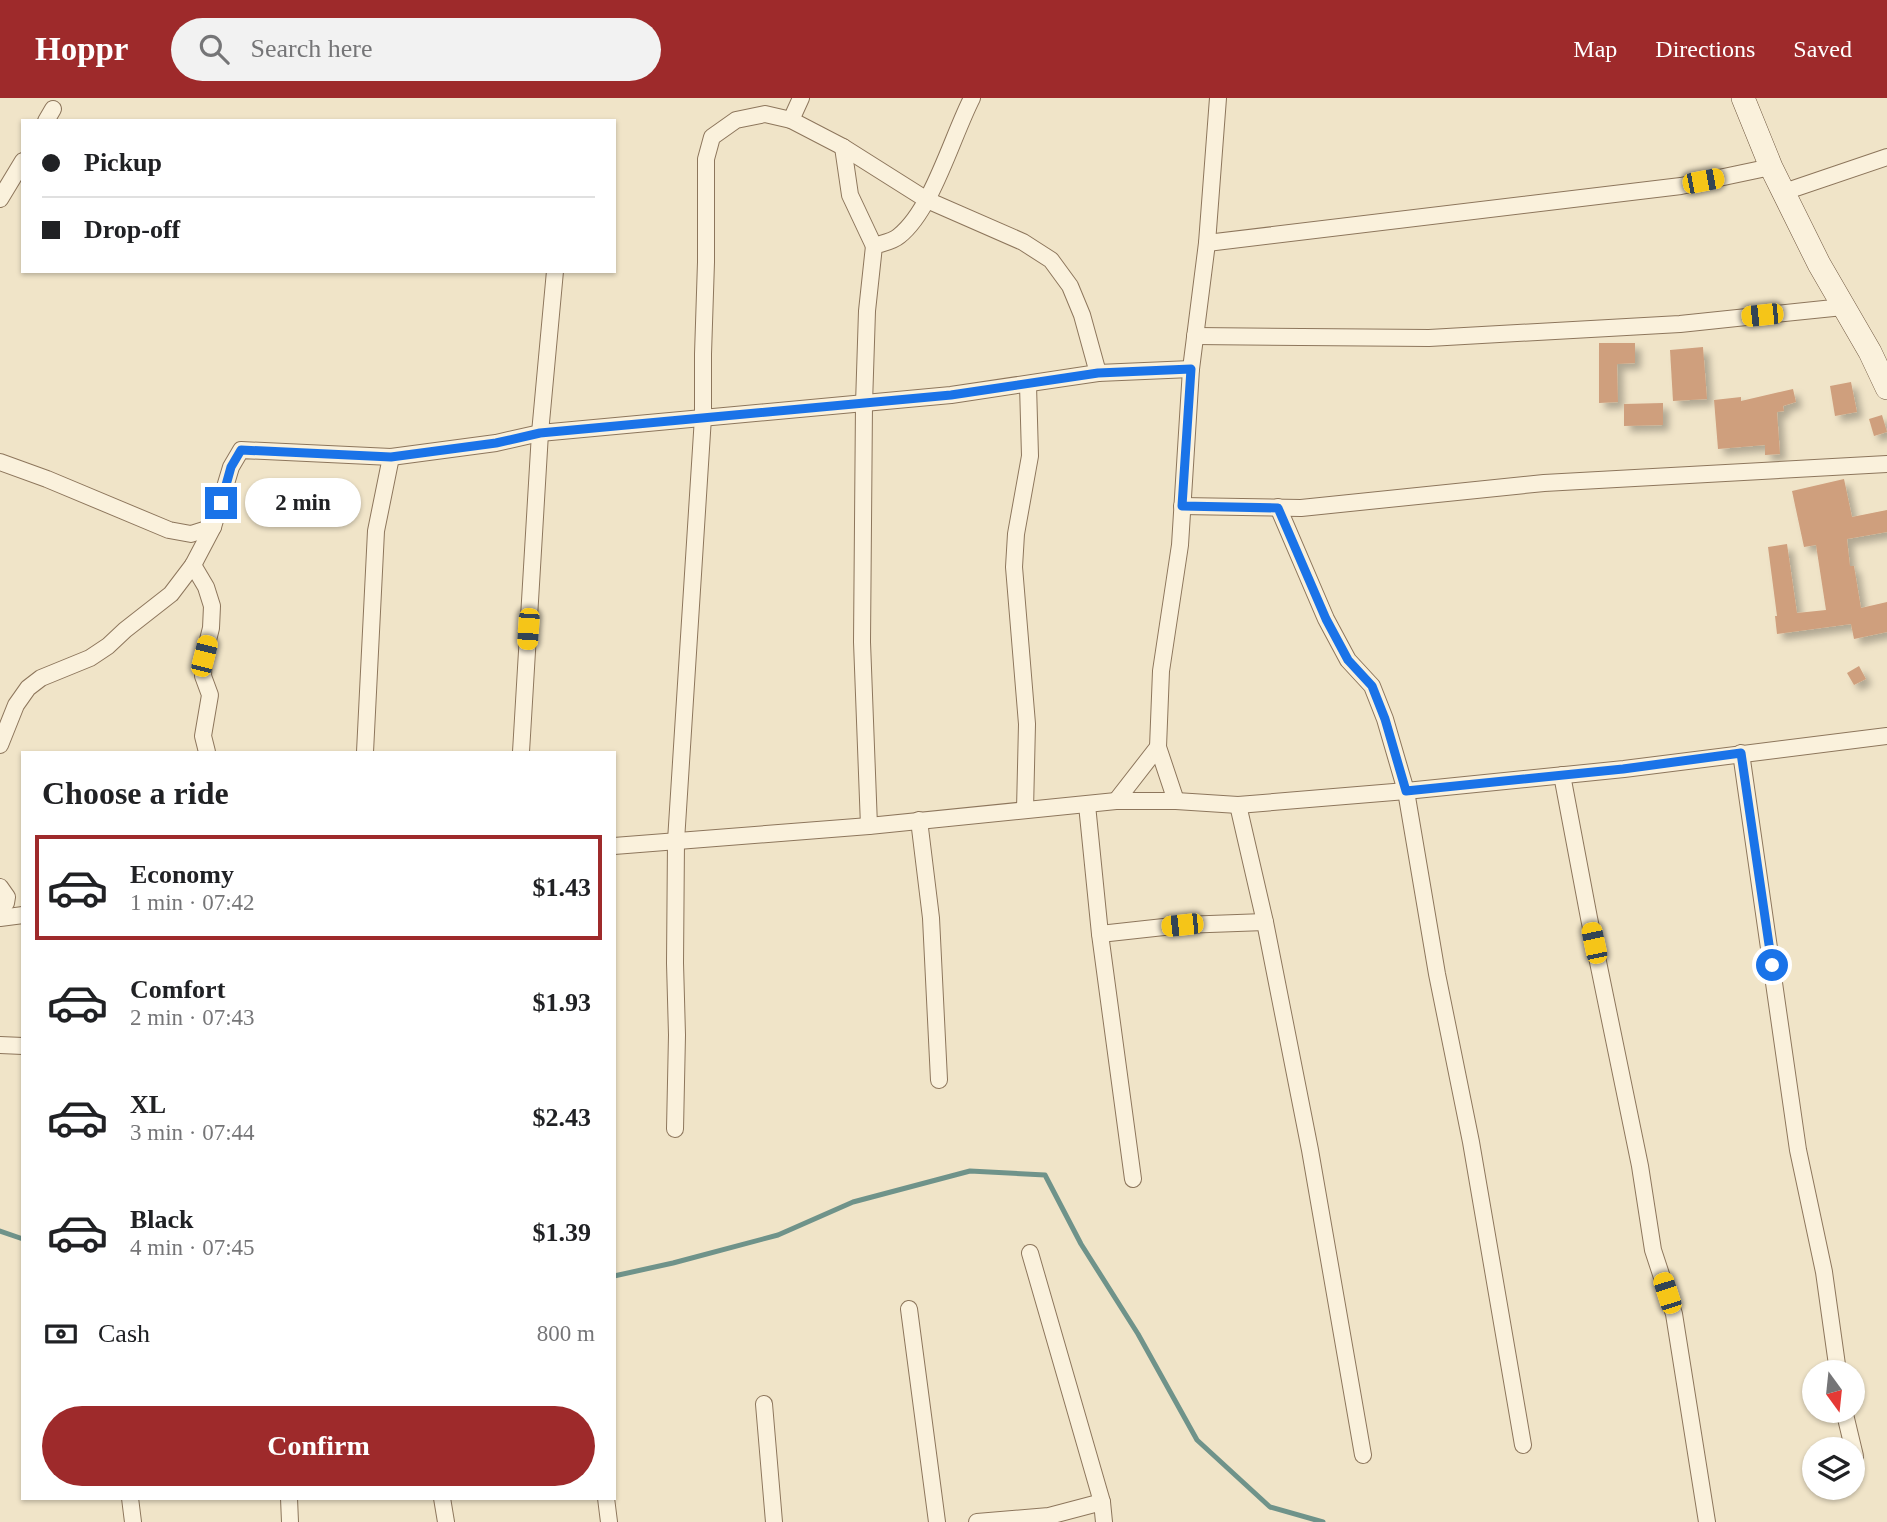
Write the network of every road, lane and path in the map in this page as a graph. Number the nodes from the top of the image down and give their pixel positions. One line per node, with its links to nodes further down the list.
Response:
1 (801, 98): 5 (street)
2 (972, 98): 12 (street)
3 (1218, 98): 13 (street)
4 (1743, 98): 9 (street)
5 (791, 120): 6 (street); 24 (street)
6 (843, 147): 12 (street); 14 (street)
7 (1887, 157): 10 (street)
8 (21, 164): 11 (street)
9 (1771, 167): 10 (street); 13 (street)
10 (1784, 192): 16 (street)
11 (0, 199)
12 (927, 200): 14 (street); 20 (street)
13 (1207, 243): 17 (street)
14 (873, 246): 23 (street)
15 (555, 273): 25 (street)
16 (1843, 307): 17 (street); 18 (street)
17 (1195, 336): 19 (street)
18 (1878, 349): 22 (street)
19 (1191, 369): 20 (street); 29 (street)
20 (1098, 373): 21 (street)
21 (1028, 385): 23 (street); 46 (street)
22 (1887, 388)
23 (864, 404): 24 (street); 48 (street)
24 (703, 418): 25 (street); 49 (street)
25 (540, 433): 26 (street); 38 (street)
26 (391, 457): 31 (street); 37 (street)
27 (0, 462): 31 (street)
28 (1887, 464): 30 (street)
29 (1182, 506): 30 (street); 35 (street)
30 (1278, 508): 41 (street)
31 (212, 527): 32 (street)
32 (193, 565): 34 (street); 36 (street)
33 (1887, 736): 39 (street)
34 (0, 745)
35 (1158, 747): 42 (street); 43 (street)
36 (207, 751)
37 (365, 751)
38 (520, 751)
39 (1741, 753): 40 (street); 64 (street)
40 (1562, 775): 41 (street); 81 (street)
41 (1406, 791): 45 (street); 66 (street)
42 (1116, 801): 43 (street); 44 (street)
43 (1176, 801): 45 (street)
44 (1087, 805): 46 (street); 56 (street)
45 (1238, 805): 55 (street)
46 (1025, 810): 47 (street)
47 (919, 820): 48 (street); 59 (street)
48 (869, 826): 49 (street)
49 (676, 841): 50 (street); 60 (street)
50 (616, 846)
51 (0, 887): 52 (street)
52 (0, 911)
53 (21, 915): 54 (street)
54 (0, 918)
55 (1265, 922): 56 (street); 67 (street)
56 (1100, 934): 61 (street)
57 (0, 1045): 58 (street)
58 (21, 1046)
59 (939, 1080)
60 (675, 1129)
61 (1133, 1179)
62 (1030, 1253): 72 (street)
63 (909, 1309): 78 (street)
64 (1836, 1360)
65 (764, 1404): 77 (street)
66 (1523, 1445)
67 (1363, 1455)
68 (130, 1500): 73 (street)
69 (289, 1500): 74 (street)
70 (442, 1500): 75 (street)
71 (606, 1500): 76 (street)
72 (1102, 1502): 79 (street); 80 (street)
73 (133, 1522)
74 (290, 1522)
75 (446, 1522)
76 (609, 1522)
77 (774, 1522)
78 (937, 1522)
79 (977, 1522)
80 (1104, 1522)
81 (1707, 1522)

